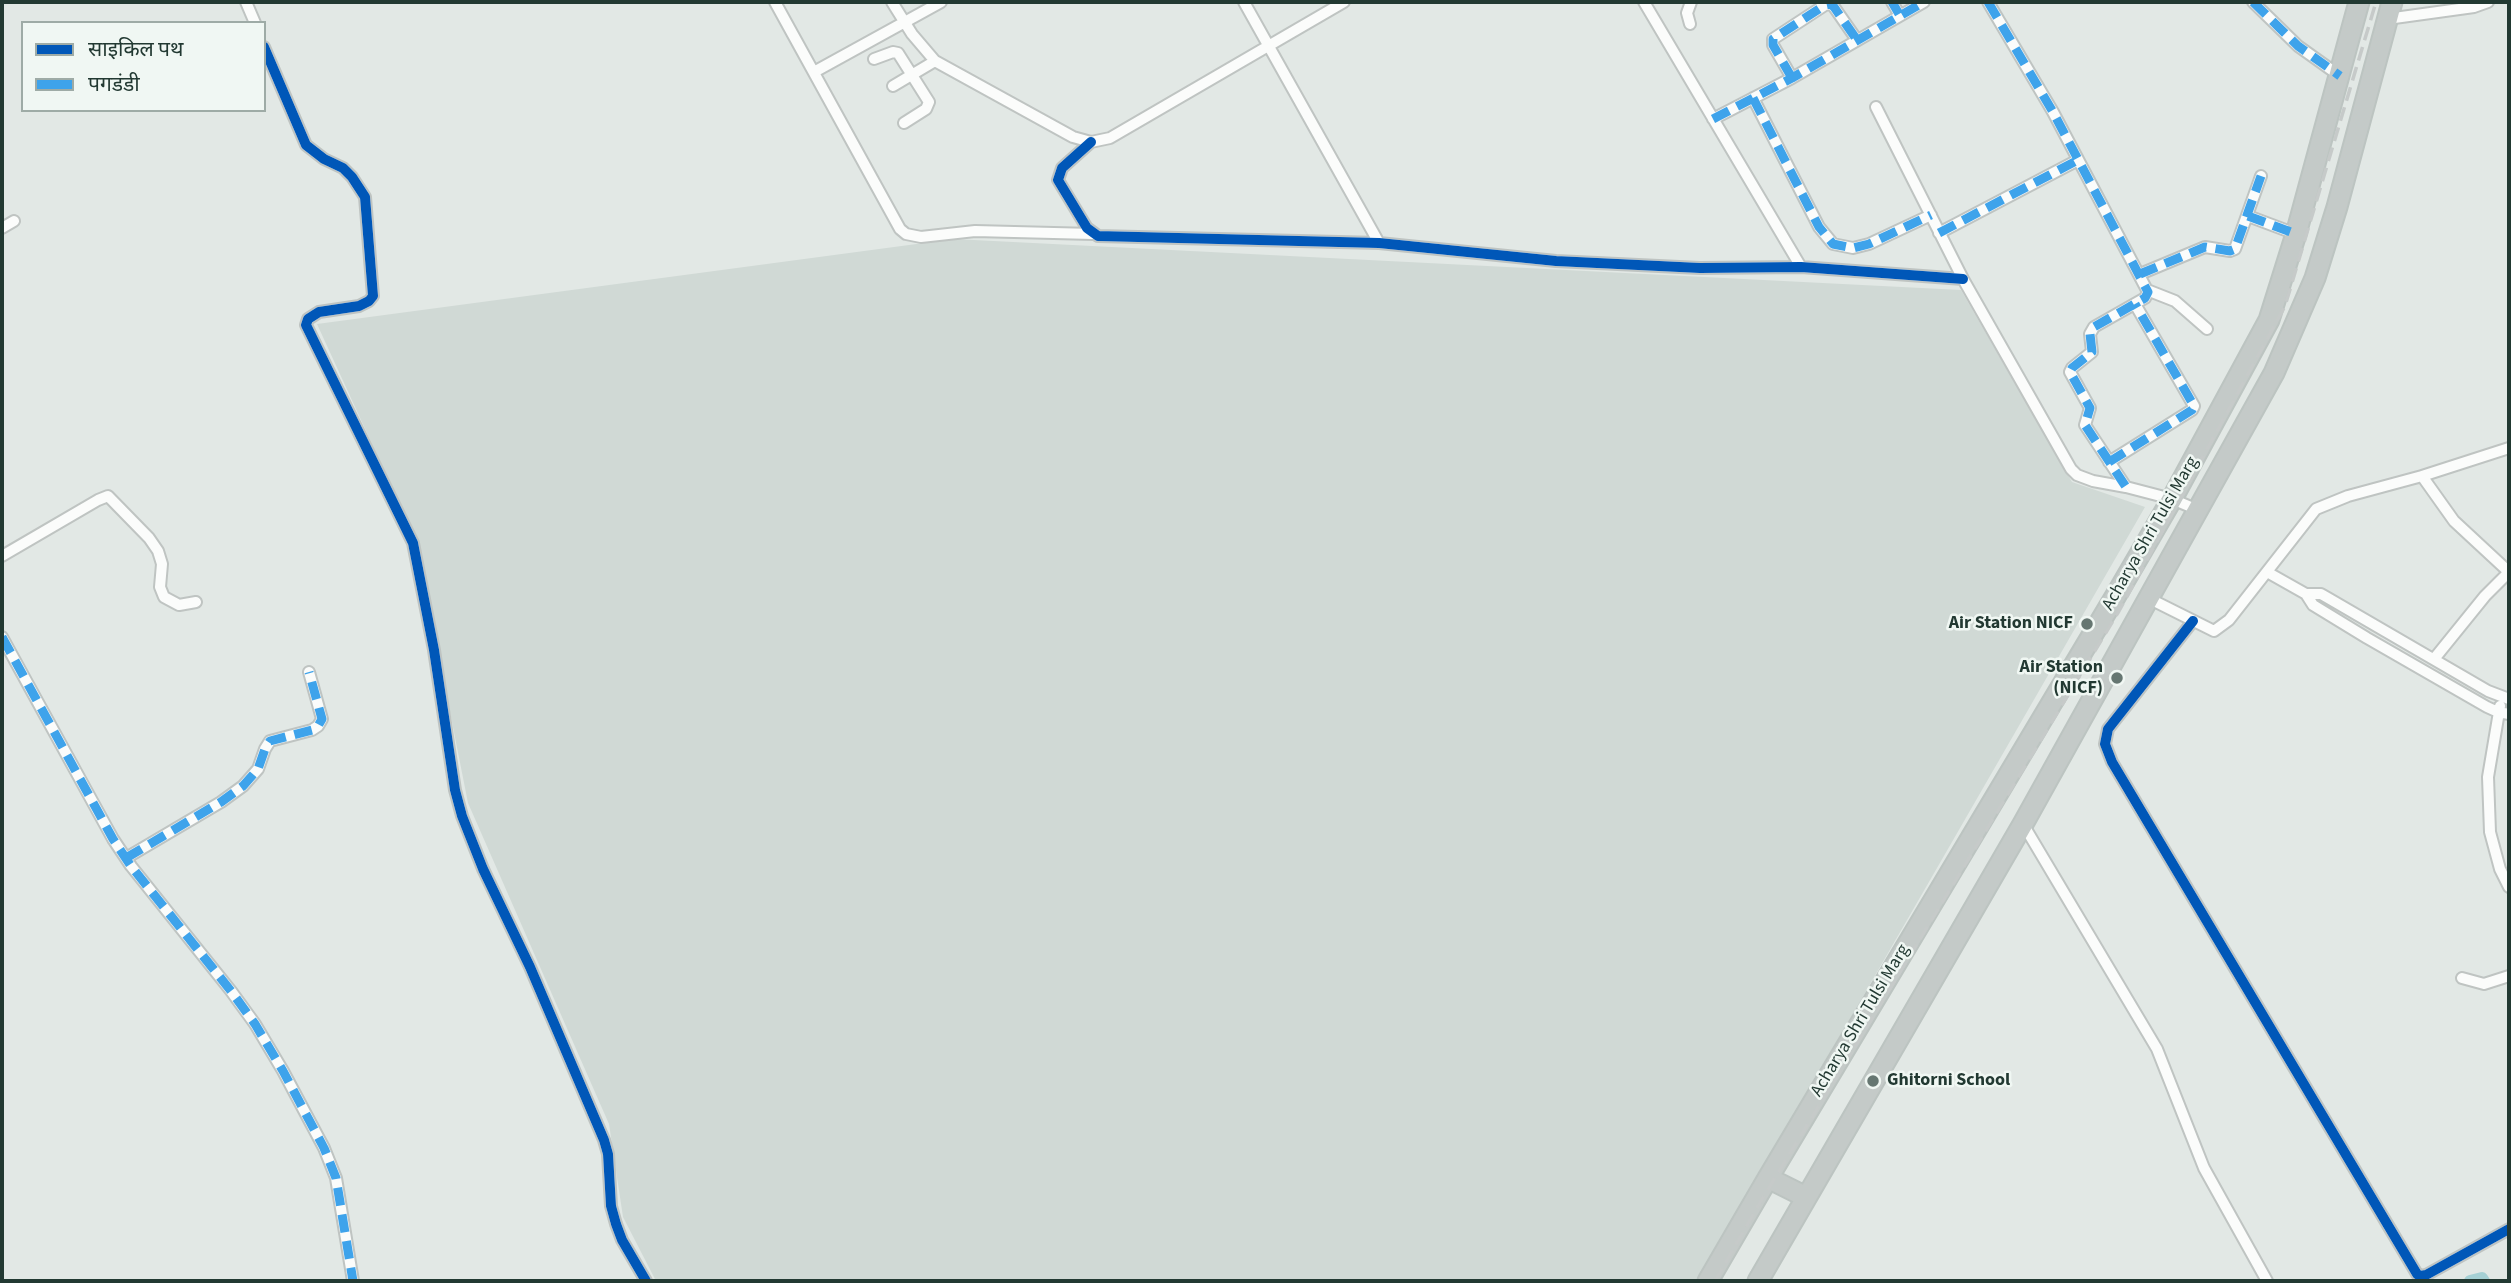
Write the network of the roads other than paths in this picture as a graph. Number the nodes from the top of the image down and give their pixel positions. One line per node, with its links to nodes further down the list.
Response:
1 (246, 2): 17 (street)
2 (775, 2): 25 (street)
3 (892, 2): 18 (street)
4 (941, 2): 18 (street)
5 (1244, 2): 21 (street)
6 (1344, 2): 21 (street)
7 (1644, 2): 32 (street)
8 (1691, 2): 19 (street)
9 (1892, 2): 16 (street)
10 (1924, 2): 16 (street)
11 (1988, 2): 35 (street)
12 (2253, 2): 27 (street)
13 (2358, 2): 27 (highway, Acharya Shri Tulsi Marg)
14 (2488, 2): 15 (street)
15 (2389, 10): 56 (highway, Acharya Shri Tulsi Marg)
16 (1899, 14): 20 (street)
17 (254, 21)
18 (904, 22): 24 (street); 25 (street)
19 (1690, 23)
20 (1857, 40): 28 (street); 28 (street)
21 (1269, 44): 34 (street); 44 (street)
22 (266, 52): 78 (street)
23 (874, 60): 26 (street)
24 (935, 61): 26 (street); 34 (street)
25 (814, 72): 42 (street)
26 (912, 75): 29 (street); 33 (street)
27 (2340, 76): 43 (highway, Acharya Shri Tulsi Marg)
28 (1792, 78): 30 (street)
29 (893, 86)
30 (1753, 98): 32 (street); 37 (street)
31 (1876, 107): 37 (street)
32 (1713, 119): 45 (street)
33 (904, 122)
34 (1091, 142): 42 (street)
35 (2078, 160): 41 (street); 46 (street)
36 (2262, 176): 38 (street)
37 (1931, 215): 41 (street)
38 (2248, 216): 43 (street); 46 (street)
39 (14, 221): 40 (street)
40 (2, 228)
41 (1939, 233): 47 (street)
42 (1093, 234): 44 (street)
43 (2296, 234): 55 (highway, Acharya Shri Tulsi Marg)
44 (1379, 243): 45 (street)
45 (1801, 267): 47 (street)
46 (2140, 274): 48 (street)
47 (1963, 279): 54 (street)
48 (2147, 290): 49 (street); 50 (street)
49 (2136, 303): 52 (street); 52 (street)
50 (2207, 329)
51 (2509, 448): 53 (street)
52 (2109, 462): 54 (street)
53 (2422, 476): 58 (street); 59 (street)
54 (2126, 487): 55 (street)
55 (2172, 499): 56 (street); 74 (highway, Acharya Shri Tulsi Marg)
56 (2198, 510): 61 (highway, Acharya Shri Tulsi Marg)
57 (2, 556): 62 (street)
58 (2267, 572): 60 (street); 63 (street)
59 (2509, 572): 65 (street)
60 (2306, 594): 65 (street); 68 (street)
61 (2148, 598): 63 (street); 69 (highway, Acharya Shri Tulsi Marg)
62 (196, 602)
63 (2193, 621): 76 (street)
64 (2, 637): 70 (street)
65 (2434, 659): 67 (street)
66 (309, 672): 70 (street)
67 (2506, 698): 68 (street)
68 (2504, 713): 71 (street)
69 (2023, 824): 75 (highway, Acharya Shri Tulsi Marg); 81 (street)
70 (126, 858): 77 (street)
71 (2509, 887)
72 (2509, 976): 73 (street)
73 (2462, 978)
74 (1768, 1178): 75 (highway); 79 (highway, Acharya Shri Tulsi Marg)
75 (1806, 1197): 80 (highway, Acharya Shri Tulsi Marg)
76 (2509, 1229)
77 (353, 1281)
78 (646, 1281)
79 (1708, 1281)
80 (1758, 1281)
81 (2267, 1281)

